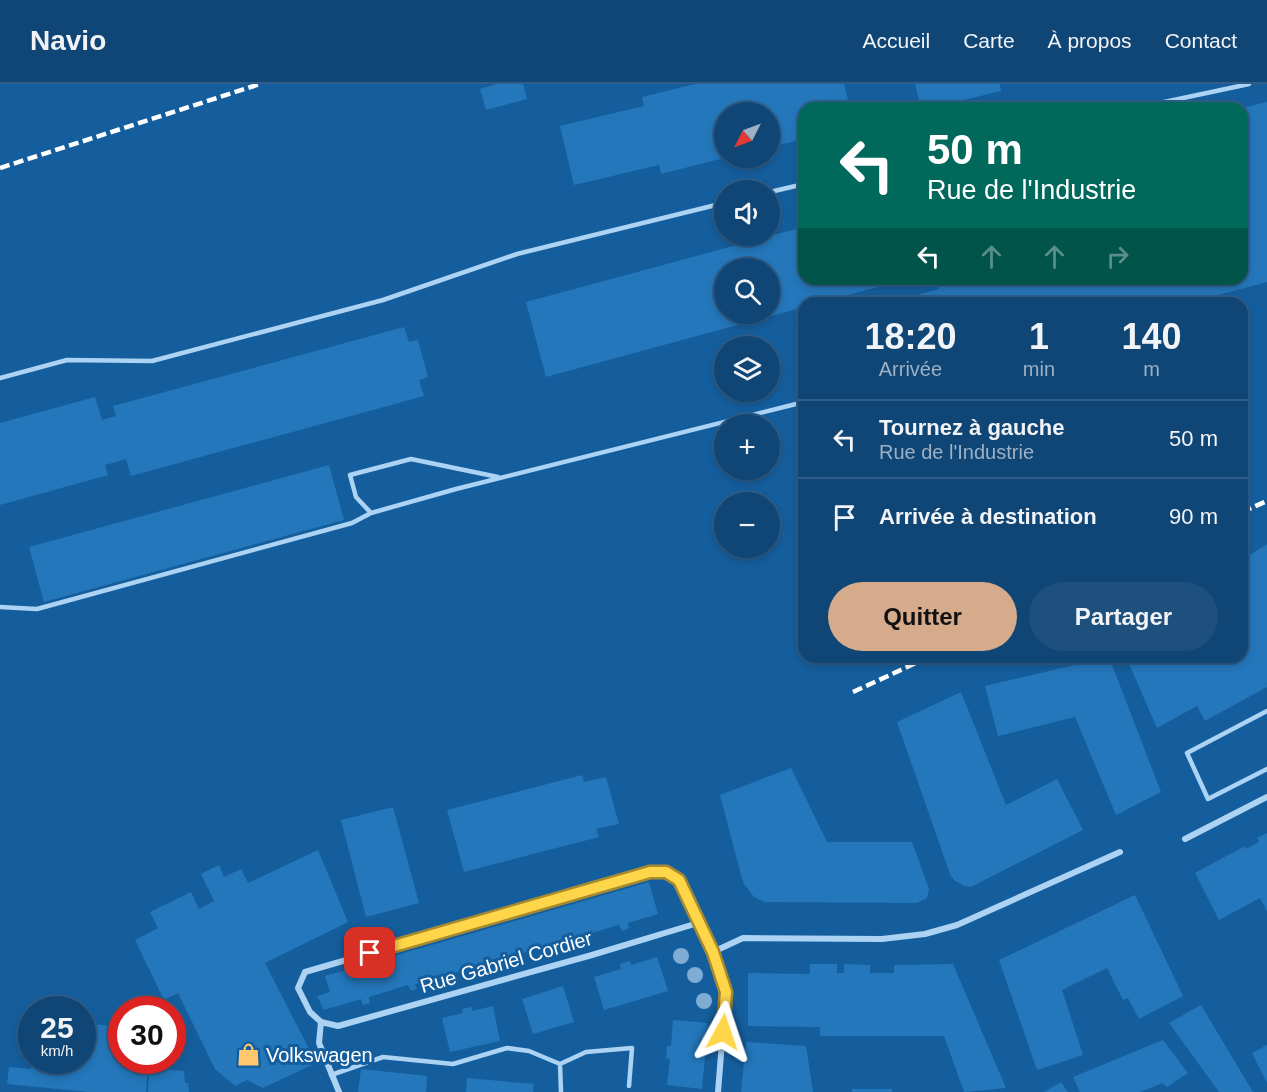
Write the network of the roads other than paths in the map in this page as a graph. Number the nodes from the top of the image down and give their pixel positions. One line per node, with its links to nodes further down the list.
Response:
1 (1249, 84): 2 (lane)
2 (1164, 102)
3 (798, 185): 4 (lane)
4 (780, 190)
5 (714, 205): 6 (lane)
6 (0, 378)
7 (798, 404): 8 (lane)
8 (502, 478): 9 (lane); 9 (lane)
9 (370, 513): 10 (lane)
10 (0, 608)
11 (1267, 711): 12 (lane)
12 (1267, 769)
13 (1267, 796): 14 (street)
14 (1185, 840)
15 (1120, 852): 17 (street)
16 (698, 923): 17 (street); 18 (street, Rue Gabriel Cordier); 18 (street)
17 (713, 952): 24 (street)
18 (321, 1022): 20 (street)
19 (560, 1064): 20 (lane); 21 (lane); 23 (lane)
20 (331, 1075): 22 (street)
21 (629, 1086)
22 (339, 1092)
23 (561, 1092)
24 (718, 1092)

